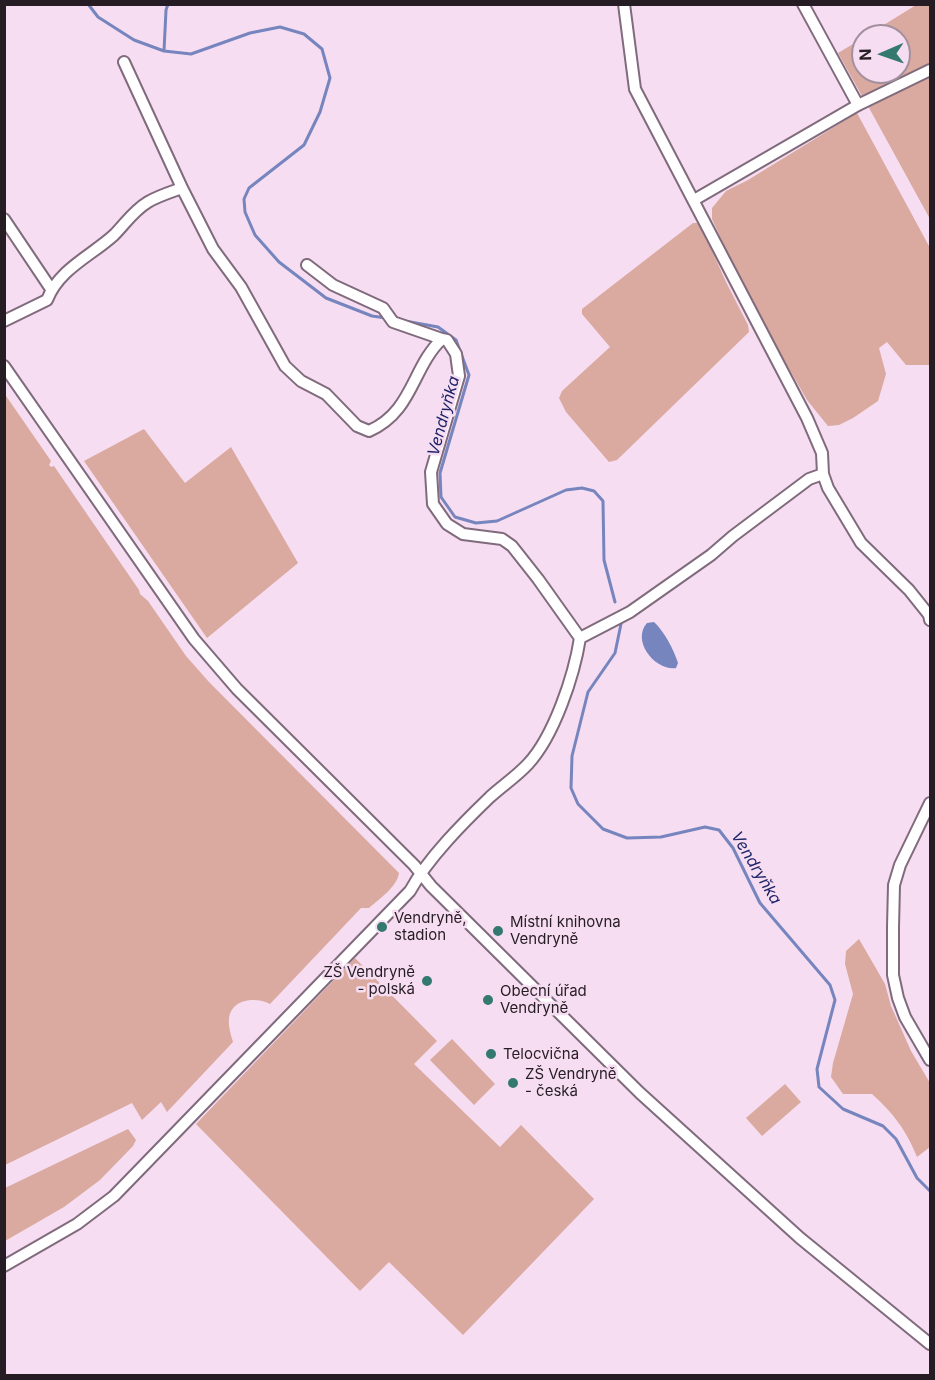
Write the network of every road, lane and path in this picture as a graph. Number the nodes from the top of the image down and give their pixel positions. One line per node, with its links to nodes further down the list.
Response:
1 (624, 4): 7 (street)
2 (803, 4): 5 (street)
3 (124, 62): 6 (street)
4 (930, 70): 5 (street)
5 (858, 105): 7 (street)
6 (182, 188): 10 (street); 12 (street)
7 (694, 200): 14 (street)
8 (4, 219): 10 (street)
9 (307, 265): 12 (street)
10 (51, 289): 11 (street)
11 (4, 321)
12 (442, 339): 16 (street)
13 (4, 366): 18 (street)
14 (823, 474): 15 (street); 16 (street)
15 (930, 620)
16 (580, 638): 18 (street)
17 (930, 803): 19 (street)
18 (420, 873): 20 (street); 21 (street)
19 (930, 1060)
20 (4, 1266)
21 (930, 1344)

